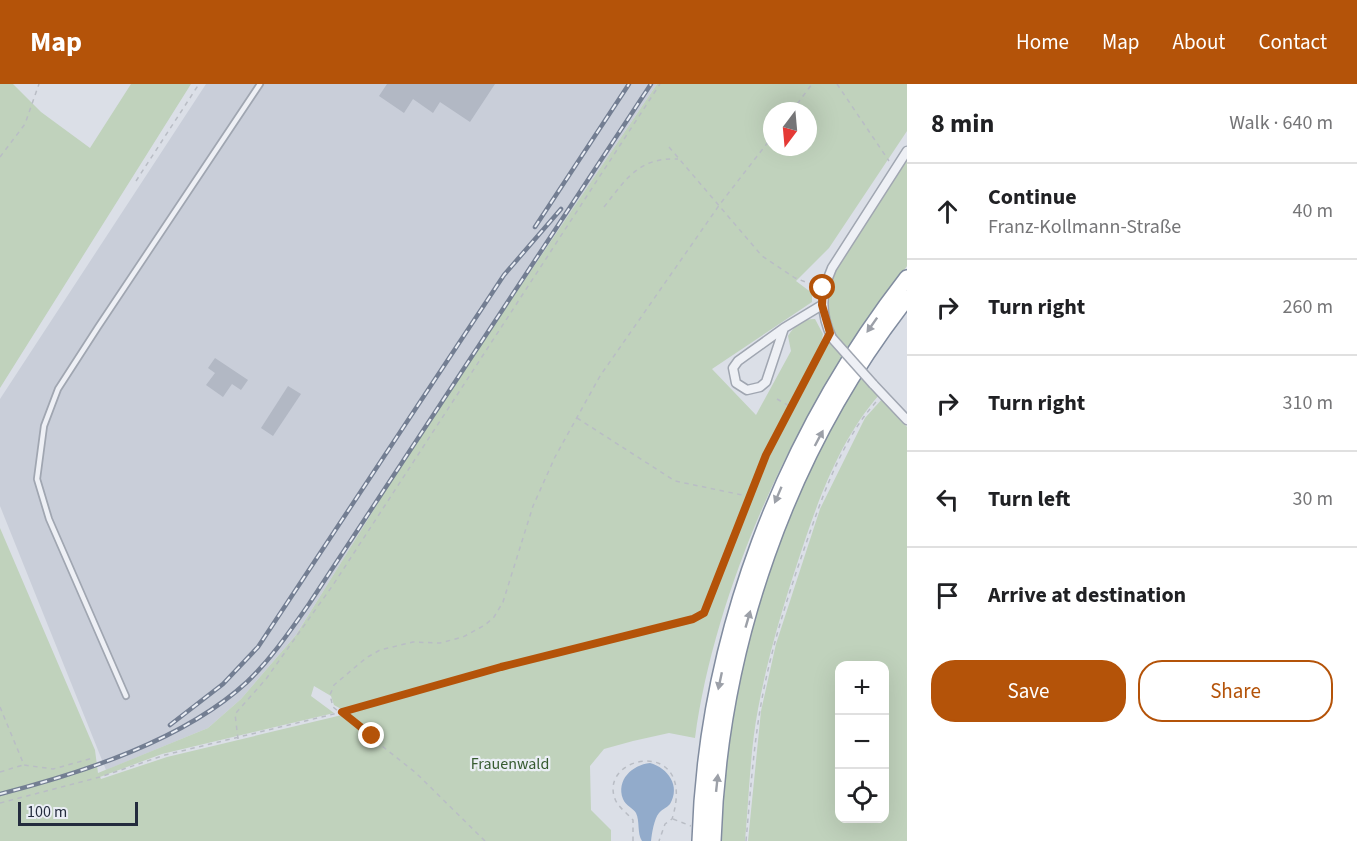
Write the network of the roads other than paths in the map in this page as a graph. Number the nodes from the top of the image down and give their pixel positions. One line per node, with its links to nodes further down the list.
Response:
1 (260, 84): 8 (lane)
2 (907, 151): 5 (street)
3 (907, 278): 9 (highway, one-way to 9)
4 (907, 298): 10 (highway, one-way to 4)
5 (822, 305): 6 (street); 7 (street, bridge)
6 (783, 328): 6 (street)
7 (907, 420)
8 (126, 696)
9 (700, 834)
10 (713, 841)

